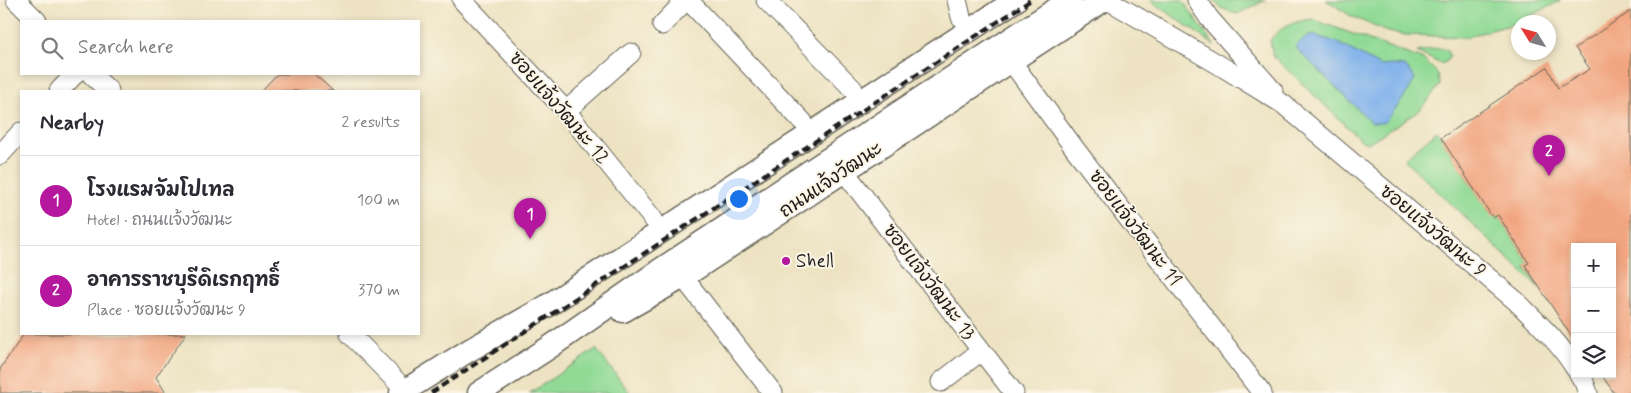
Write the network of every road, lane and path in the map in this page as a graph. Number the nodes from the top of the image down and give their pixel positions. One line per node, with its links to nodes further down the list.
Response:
1 (16, 0): 12 (street)
2 (462, 0): 22 (street, ซอยแจ้งวัฒนะ 12)
3 (687, 0): 13 (street); 23 (street)
4 (766, 0): 18 (street)
5 (987, 0): 11 (main road)
6 (1016, 0): 31 (main road)
7 (1104, 0): 10 (main road, ถนนแจ้งวัฒนะ)
8 (1108, 0): 21 (street, ซอยแจ้งวัฒนะ 9)
9 (1196, 0): 21 (street, ซอยแจ้งวัฒนะ 9)
10 (1077, 6): 15 (main road, ถนนแจ้งวัฒนะ); 30 (main road, ถนนแจ้งวัฒนะ)
11 (959, 9): 18 (main road)
12 (37, 20)
13 (662, 25)
14 (630, 52): 22 (street)
15 (1011, 61): 26 (main road, ถนนแจ้งวัฒนะ); 40 (street, ซอยแจ้งวัฒนะ 11)
16 (74, 75): 19 (street)
17 (92, 75): 20 (street)
18 (853, 88): 23 (main road)
19 (60, 90)
20 (108, 90)
21 (1283, 104): 33 (street, ซอยแจ้งวัฒนะ 9)
22 (566, 111): 27 (street, ซอยแจ้งวัฒนะ 12)
23 (803, 122): 27 (main road)
24 (20, 133): 25 (street)
25 (0, 155)
26 (844, 171): 28 (main road, ถนนแจ้งวัฒนะ); 32 (street, ซอยแจ้งวัฒนะ 13)
27 (652, 220): 31 (main road)
28 (683, 276): 30 (main road, ถนนแจ้งวัฒนะ); 38 (street)
29 (351, 335): 36 (street)
30 (550, 347): 37 (main road, ถนนแจ้งวัฒนะ)
31 (468, 351): 36 (main road)
32 (981, 351): 35 (street); 39 (street, ซอยแจ้งวัฒนะ 13)
33 (1571, 362)
34 (1581, 378): 41 (street)
35 (941, 382)
36 (403, 392)
37 (479, 393)
38 (773, 393)
39 (1014, 393)
40 (1262, 393)
41 (1588, 393)

